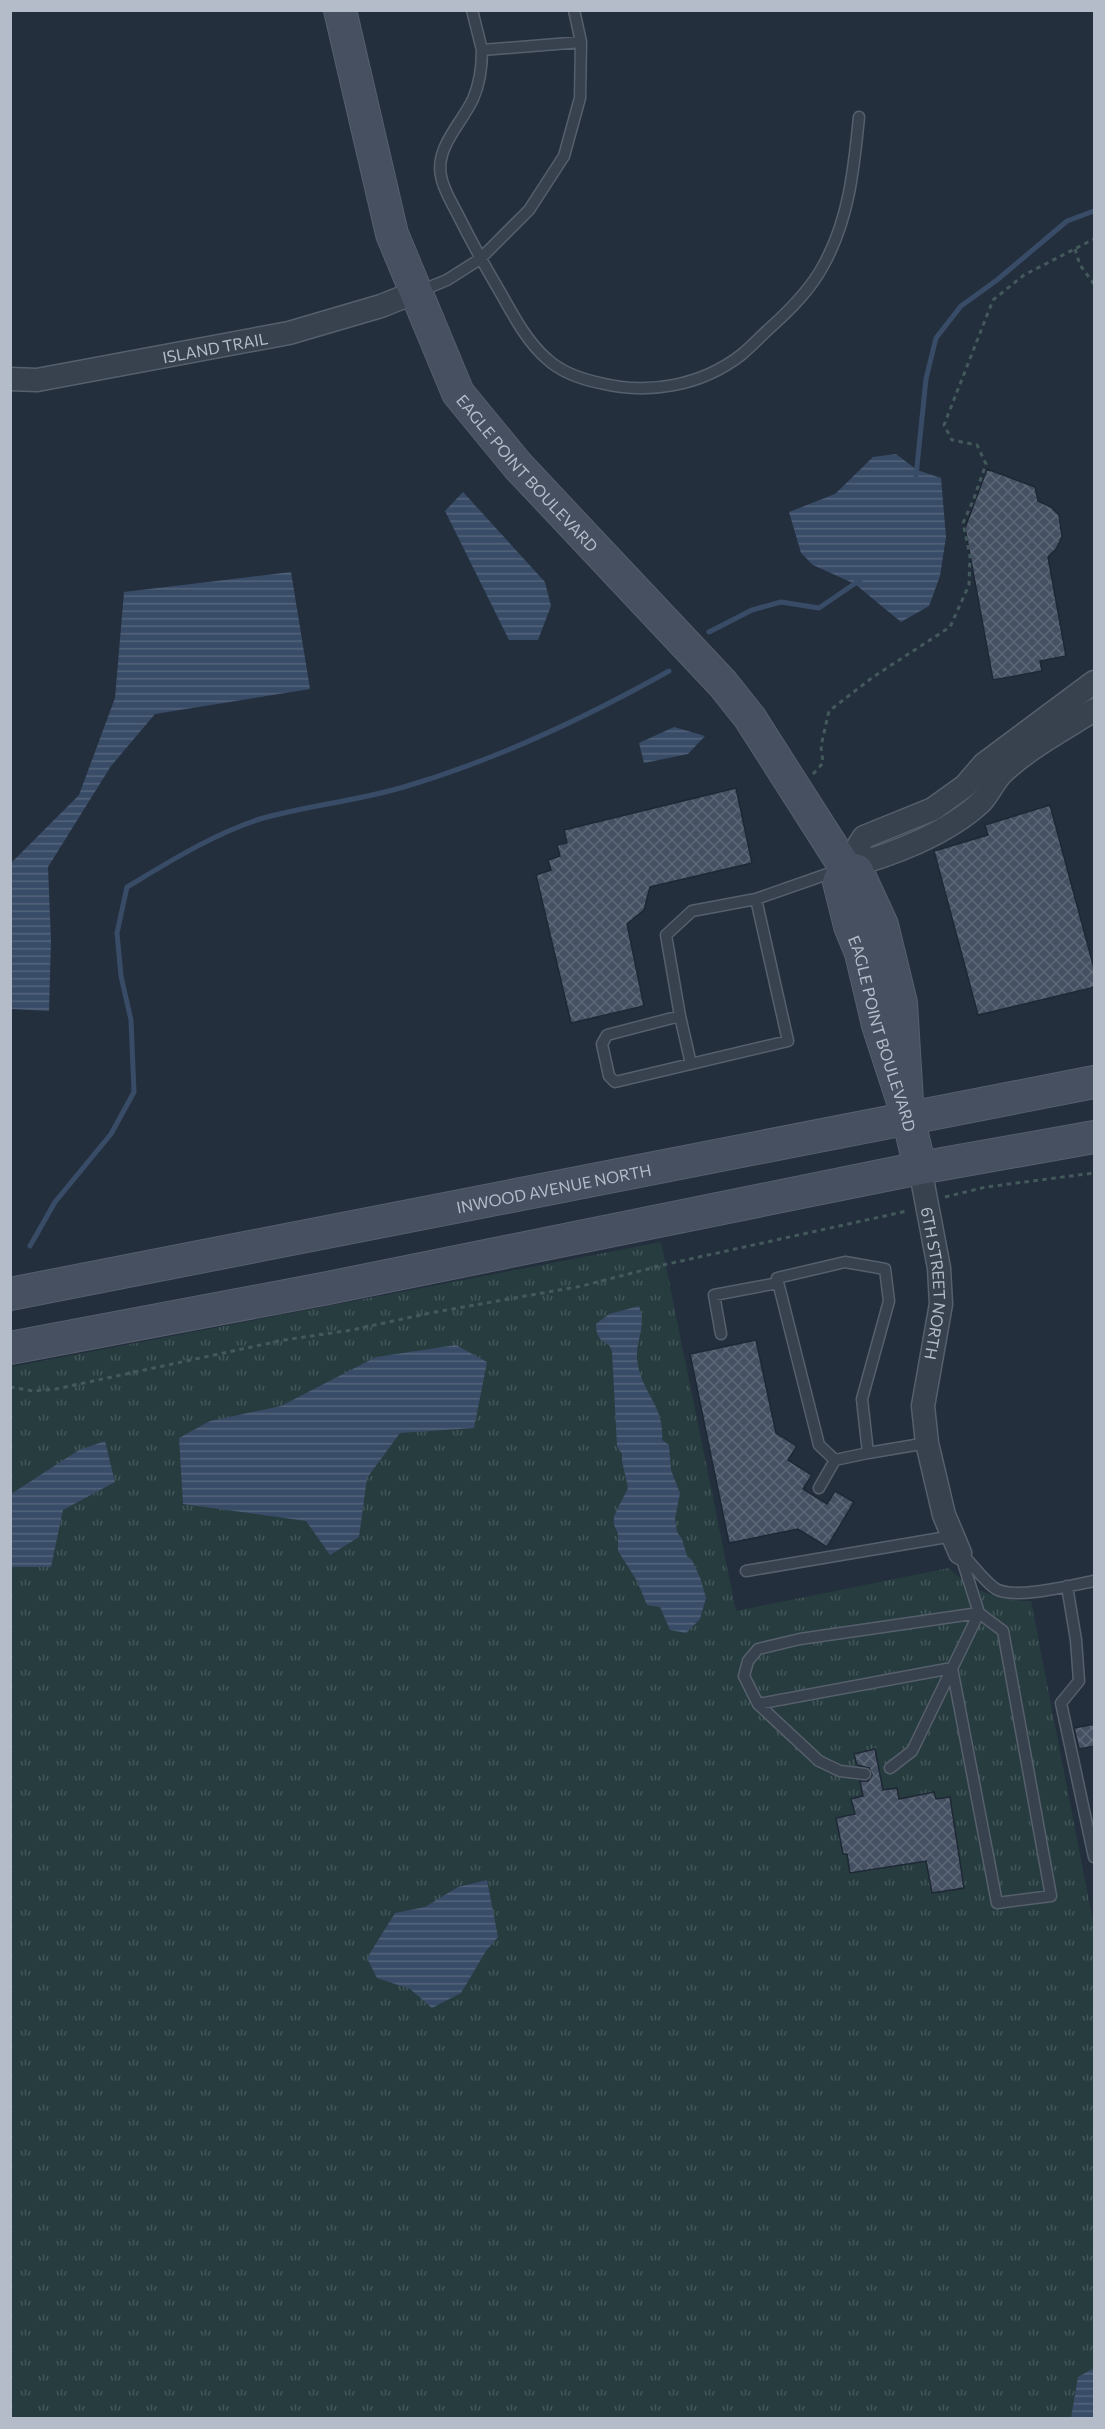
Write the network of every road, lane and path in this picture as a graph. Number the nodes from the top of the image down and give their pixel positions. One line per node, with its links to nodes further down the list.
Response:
1 (340, 10): 11 (main road, EAGLE POINT BOULEVARD)
2 (471, 10): 5 (lane)
3 (574, 10): 4 (lane)
4 (582, 42): 5 (lane); 9 (lane)
5 (482, 50): 9 (lane)
6 (859, 117): 9 (lane)
7 (1095, 239): 8 (path)
8 (1075, 249): 10 (path); 15 (path)
9 (480, 259): 11 (lane)
10 (1095, 284)
11 (416, 292): 12 (street, ISLAND TRAIL); 15 (main road, EAGLE POINT BOULEVARD)
12 (10, 378)
13 (1095, 681): 16 (street)
14 (1095, 710): 16 (street)
15 (796, 790): 16 (main road, EAGLE POINT BOULEVARD)
16 (845, 867): 17 (lane); 21 (main road, EAGLE POINT BOULEVARD)
17 (756, 899): 18 (lane); 19 (lane)
18 (680, 1016): 19 (lane); 19 (lane)
19 (691, 1064)
20 (1095, 1082): 21 (main road, INWOOD AVENUE NORTH)
21 (908, 1117): 23 (main road, 6TH STREET NORTH); 28 (main road, INWOOD AVENUE NORTH)
22 (1095, 1137): 23 (main road)
23 (920, 1168): 30 (main road); 32 (street, 6TH STREET NORTH)
24 (1095, 1173): 25 (path)
25 (951, 1195)
26 (902, 1212): 31 (path)
27 (778, 1283): 29 (lane); 33 (lane); 34 (lane)
28 (10, 1294)
29 (721, 1334)
30 (10, 1348)
31 (10, 1387)
32 (927, 1443): 33 (lane); 36 (street, 6TH STREET NORTH)
33 (868, 1453): 34 (lane)
34 (835, 1460): 35 (lane)
35 (819, 1488)
36 (956, 1544): 37 (lane); 39 (lane); 40 (lane)
37 (746, 1571)
38 (1095, 1581): 39 (lane)
39 (1067, 1586): 45 (lane)
40 (980, 1614): 41 (lane); 41 (lane); 42 (lane)
41 (952, 1668): 42 (lane); 43 (lane)
42 (758, 1704): 44 (lane)
43 (890, 1768)
44 (865, 1774)
45 (1095, 1857)

